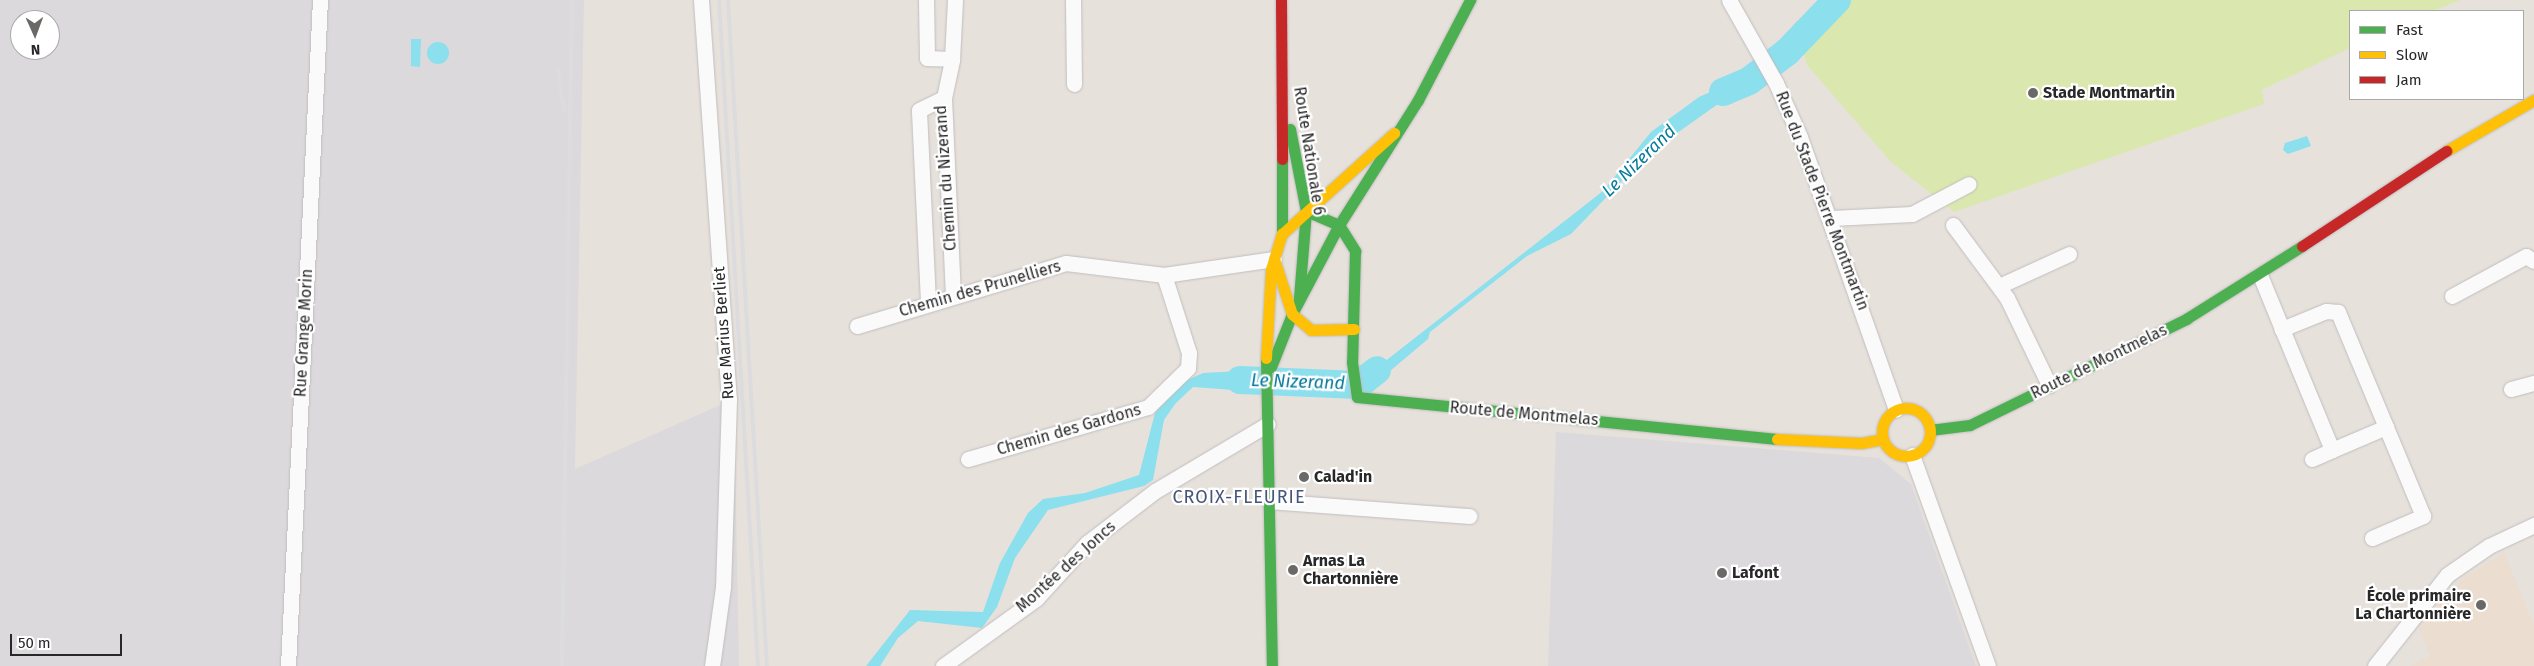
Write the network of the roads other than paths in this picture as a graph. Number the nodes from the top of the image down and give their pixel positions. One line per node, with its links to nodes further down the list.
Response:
1 (320, 0): 52 (street, Rue Grange Morin)
2 (701, 0): 53 (street, Rue Marius Berliet)
3 (926, 0): 9 (street)
4 (955, 0): 9 (street)
5 (1073, 0): 11 (street)
6 (1281, 0): 10 (street, Route Nationale 6)
7 (1470, 0): 14 (street)
8 (1729, 0): 17 (street, Rue du Stade Pierre Montmartin)
9 (952, 59): 12 (street)
10 (1281, 82): 16 (street, Route Nationale 6); 20 (street, Route Nationale 6)
11 (1074, 84)
12 (944, 98): 27 (street, Chemin du Nizerand); 30 (street, Chemin du Nizerand)
13 (2534, 100): 25 (street, Route de Montmelas)
14 (1394, 133): 16 (street); 18 (street)
15 (1969, 184): 17 (street)
16 (1306, 211): 18 (street); 20 (street); 29 (street, Route Nationale 6)
17 (1832, 218): 39 (street, Rue du Stade Pierre Montmartin)
18 (1339, 225): 29 (street); 33 (street, Route de Montmelas)
19 (1953, 225): 26 (street)
20 (1282, 234): 22 (street, Route Nationale 6)
21 (2069, 254): 26 (street)
22 (1274, 259): 24 (street); 31 (street); 35 (street, Route Nationale 6)
23 (2534, 261): 28 (street)
24 (1164, 275): 27 (street, Chemin des Prunelliers); 46 (street, Chemin des Gardons)
25 (2260, 275): 34 (street); 37 (street, Route de Montmelas)
26 (1999, 286): 37 (street)
27 (953, 295): 30 (street, Chemin des Prunelliers)
28 (2452, 296)
29 (1299, 300): 31 (street, Route Nationale 6)
30 (928, 302): 32 (street, Chemin des Prunelliers)
31 (1292, 314): 33 (street); 35 (street, Route Nationale 6)
32 (857, 326)
33 (1354, 329): 43 (street, Route de Montmelas)
34 (2282, 329): 41 (street); 44 (street)
35 (1270, 370): 40 (street, Route Nationale 6)
36 (2534, 383): 38 (street)
37 (2049, 385): 42 (street, Route de Montmelas)
38 (2511, 389)
39 (1896, 410): 42 (street); 43 (street)
40 (1268, 424): 48 (street, Route Nationale 6); 54 (street, Montée des Joncs)
41 (2386, 427): 44 (street); 51 (street)
42 (1930, 430): 45 (street)
43 (1883, 439): 45 (street)
44 (2332, 450): 47 (street)
45 (1912, 455): 56 (street)
46 (968, 459)
47 (2312, 459)
48 (1269, 501): 49 (street); 55 (street, Route Nationale 6)
49 (1469, 516)
50 (2534, 525): 57 (street)
51 (2372, 538)
52 (288, 666)
53 (712, 666)
54 (943, 666)
55 (1272, 666)
56 (1988, 666)
57 (2375, 666)

